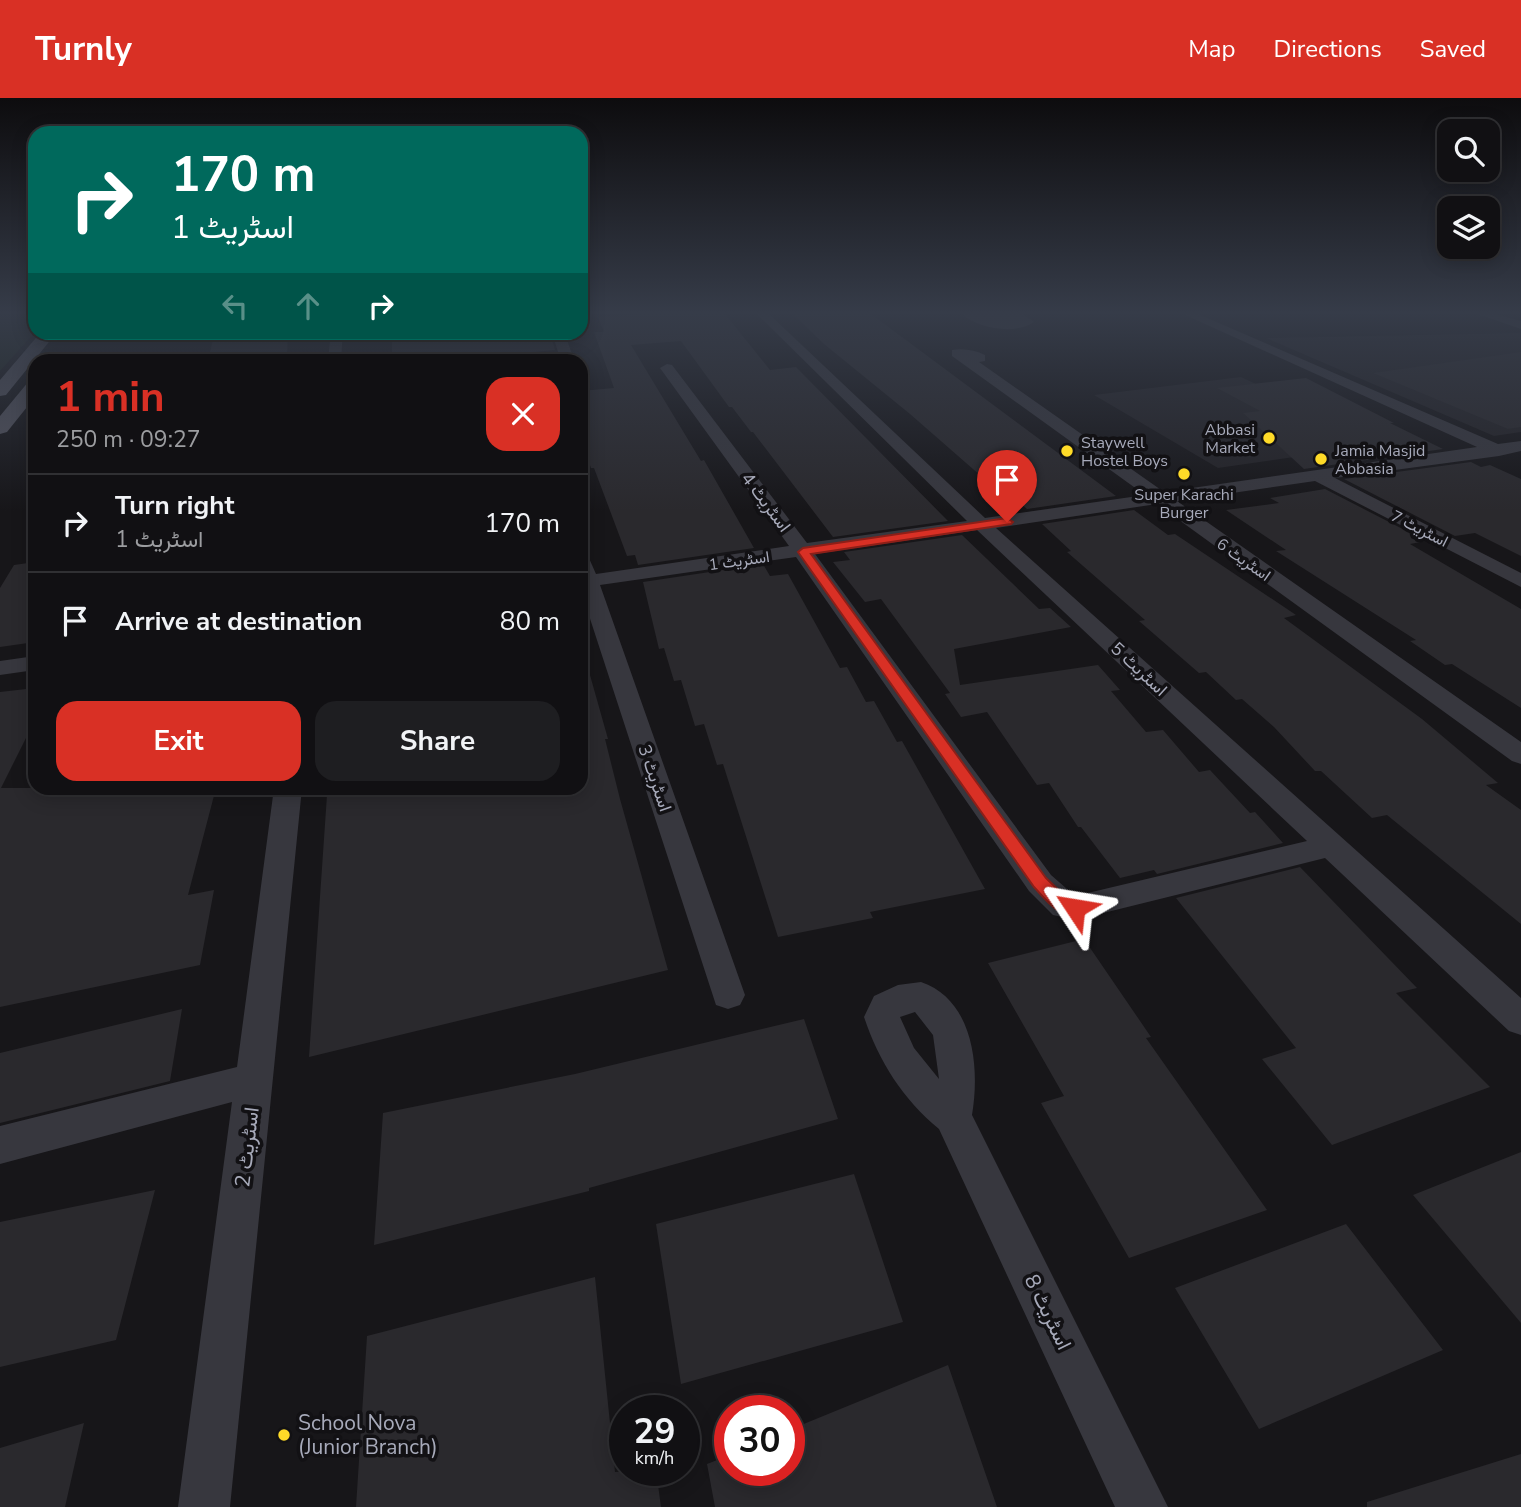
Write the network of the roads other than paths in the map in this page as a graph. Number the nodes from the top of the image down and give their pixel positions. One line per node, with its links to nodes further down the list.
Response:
1 (676, 380): 13 (street, اسٹریٹ 4)
2 (831, 380): 12 (street, اسٹریٹ 5)
3 (994, 380): 11 (street, اسٹریٹ 6)
4 (1338, 380): 8 (street)
5 (28, 394): 6 (main road)
6 (0, 428)
7 (1521, 446): 8 (street, اسٹریٹ 1)
8 (1497, 450): 9 (street); 10 (street, اسٹریٹ 1)
9 (1521, 461)
10 (1318, 476): 11 (street, اسٹریٹ 1); 15 (street, اسٹریٹ 7)
11 (1157, 498): 12 (street, اسٹریٹ 1); 19 (street, اسٹریٹ 6)
12 (982, 525): 13 (street, اسٹریٹ 1); 21 (street, اسٹریٹ 5)
13 (803, 552): 14 (street, اسٹریٹ 1); 21 (street, اسٹریٹ 4)
14 (588, 574)
15 (1521, 581)
16 (588, 589): 22 (street, اسٹریٹ 3)
17 (28, 664): 18 (street)
18 (0, 668)
19 (1521, 755)
20 (287, 795): 24 (street, اسٹریٹ 2)
21 (1331, 846): 23 (street, اسٹریٹ 5)
22 (728, 995)
23 (1521, 1020)
24 (256, 1079): 26 (street); 27 (street, اسٹریٹ 2)
25 (953, 1116): 28 (street, اسٹریٹ 8)
26 (0, 1145)
27 (204, 1507)
28 (1142, 1507)

